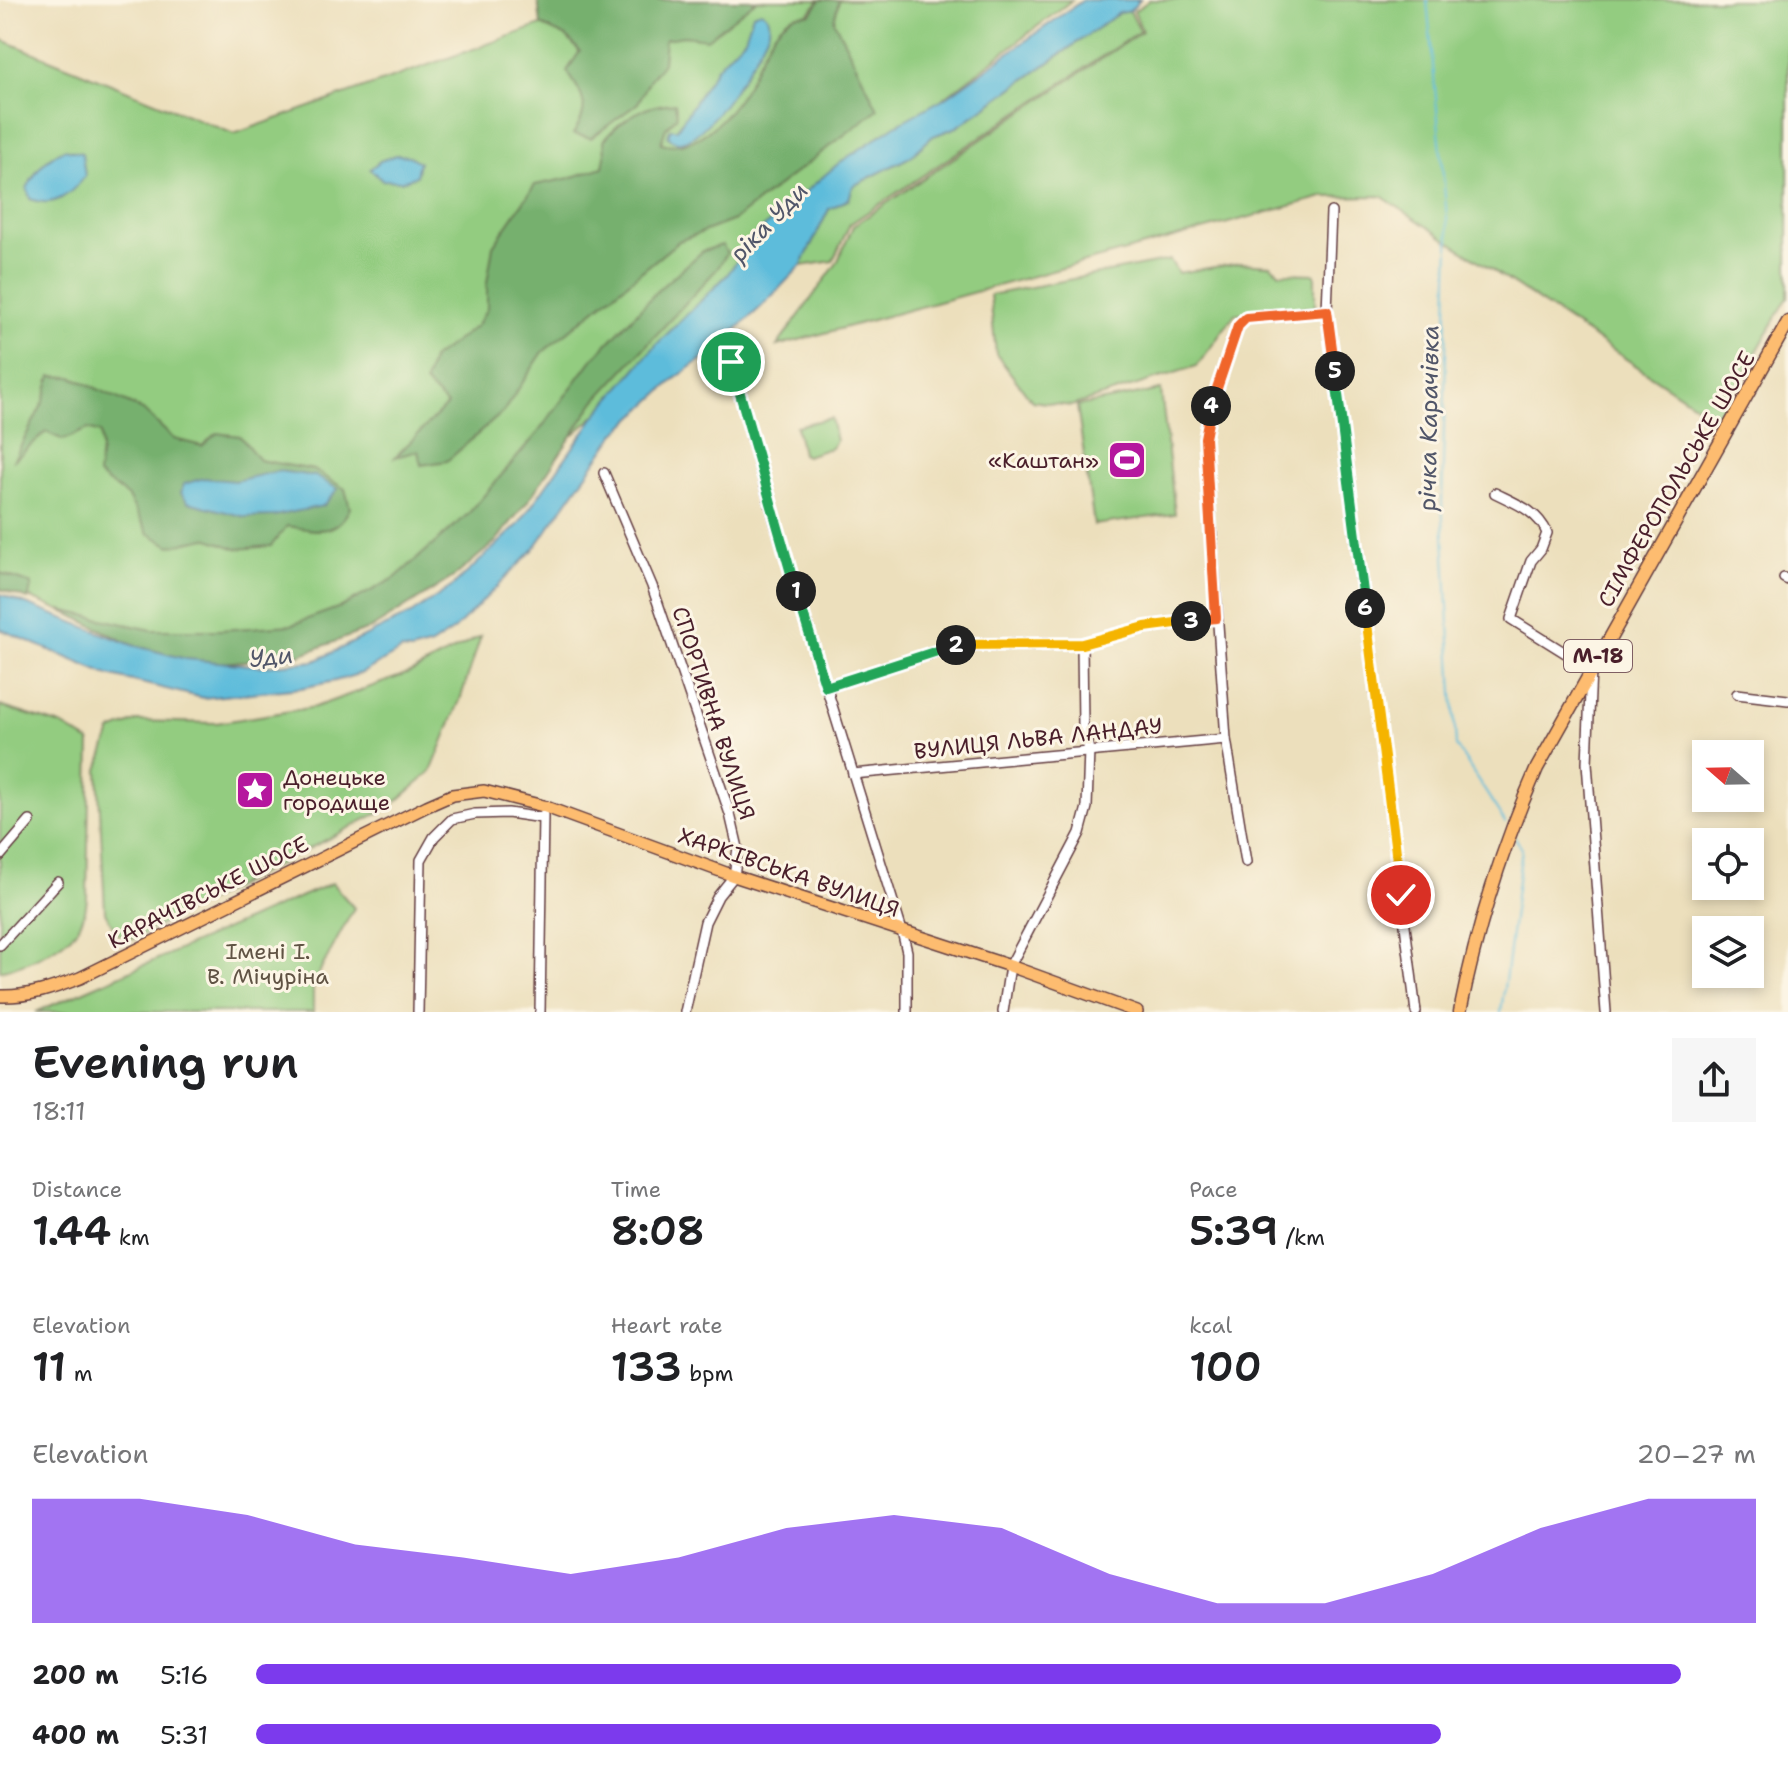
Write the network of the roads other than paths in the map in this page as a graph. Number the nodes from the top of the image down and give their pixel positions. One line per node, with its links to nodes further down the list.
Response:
1 (1331, 212): 2 (street)
2 (1327, 311): 7 (street); 33 (street)
3 (1788, 322): 9 (highway, СІМФЕРОПОЛЬСЬКЕ ШОСЕ / М-18)
4 (731, 362): 10 (street)
5 (604, 473): 21 (street, СПОРТИВНА ВУЛИЦЯ)
6 (1495, 493): 9 (street)
7 (1216, 618): 8 (street); 13 (street)
8 (1082, 644): 10 (street); 14 (street)
9 (1591, 669): 34 (highway, СІМФЕРОПОЛЬСЬКЕ ШОСЕ / М-18); 35 (street)
10 (826, 687): 15 (street)
11 (1737, 694): 12 (street)
12 (1788, 700)
13 (1226, 739): 14 (street, ВУЛИЦЯ ЛЬВА ЛАНДАУ); 20 (street)
14 (1089, 750): 15 (street, ВУЛИЦЯ ЛЬВА ЛАНДАУ); 25 (street)
15 (853, 774): 23 (street)
16 (427, 806): 17 (main road, ХАРКІВСЬКА ВУЛИЦЯ); 26 (main road, КАРАЧІВСЬКЕ ШОСЕ)
17 (543, 812): 21 (main road, ХАРКІВСЬКА ВУЛИЦЯ); 27 (street); 28 (street)
18 (30, 821): 19 (street)
19 (0, 856)
20 (1246, 862)
21 (734, 876): 23 (main road, ХАРКІВСЬКА ВУЛИЦЯ); 29 (street)
22 (58, 882): 24 (street)
23 (902, 931): 25 (main road, ХАРКІВСЬКА ВУЛИЦЯ); 30 (street)
24 (0, 945)
25 (1010, 966): 31 (street); 32 (main road, ХАРКІВСЬКА ВУЛИЦЯ)
26 (0, 996)
27 (418, 1012)
28 (540, 1012)
29 (685, 1012)
30 (907, 1012)
31 (1003, 1012)
32 (1137, 1012)
33 (1416, 1012)
34 (1460, 1012)
35 (1606, 1012)

